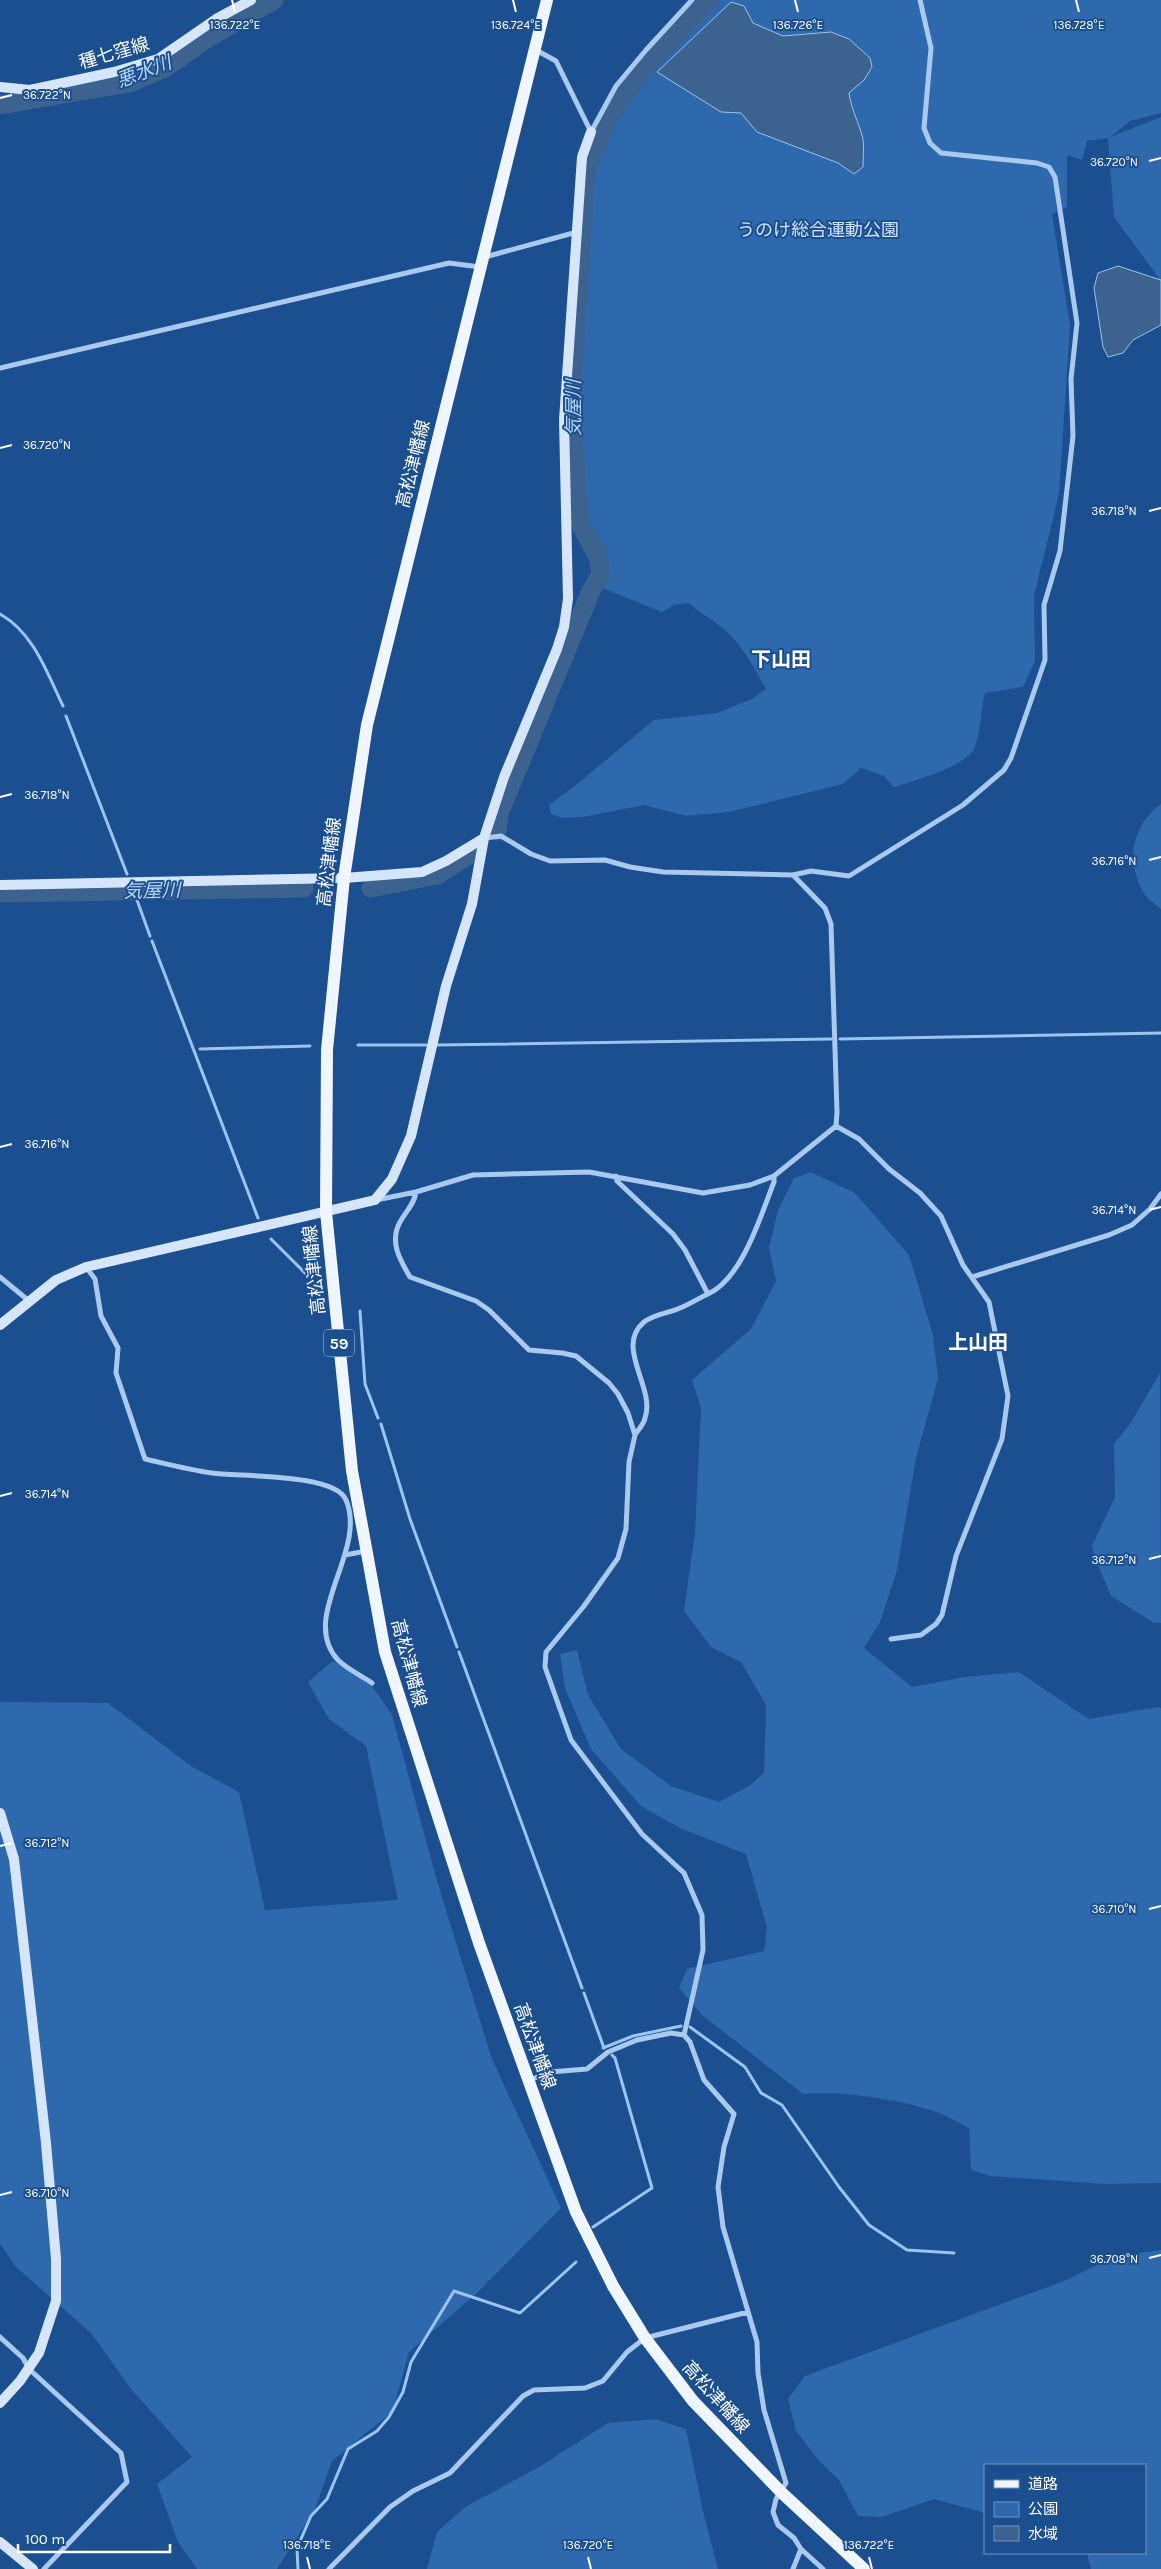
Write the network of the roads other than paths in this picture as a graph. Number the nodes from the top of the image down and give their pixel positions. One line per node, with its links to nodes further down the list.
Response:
1 (251, 0): 6 (street, 種七窪線)
2 (547, 0): 5 (main road, 高松津幡線 / 59)
3 (692, 0): 7 (street)
4 (920, 0): 12 (street)
5 (534, 50): 7 (street); 9 (main road, 高松津幡線 / 59)
6 (0, 87)
7 (591, 132): 8 (street)
8 (577, 232): 9 (street); 11 (street)
9 (481, 263): 10 (street); 13 (main road, 高松津幡線 / 59)
10 (0, 368)
11 (484, 838): 12 (street); 13 (street); 20 (street)
12 (793, 875): 15 (street)
13 (344, 878): 14 (street); 21 (main road, 高松津幡線 / 59)
14 (0, 885)
15 (836, 1126): 17 (street); 24 (street)
16 (616, 1176): 17 (street); 18 (street); 25 (street)
17 (774, 1176): 25 (street)
18 (416, 1192): 20 (street); 28 (street)
19 (1161, 1194): 24 (street)
20 (375, 1200): 21 (street)
21 (326, 1212): 22 (street); 29 (main road, 高松津幡線 / 59)
22 (86, 1267): 26 (street); 30 (street)
23 (0, 1277): 26 (street)
24 (972, 1277): 31 (street)
25 (708, 1294): 28 (street)
26 (29, 1301): 27 (street)
27 (0, 1325)
28 (635, 1435): 34 (street)
29 (366, 1551): 30 (street); 35 (main road, 高松津幡線 / 59)
30 (345, 1554): 32 (street)
31 (891, 1639)
32 (372, 1683)
33 (0, 1813): 39 (street)
34 (684, 2035): 35 (street); 36 (street)
35 (528, 2080): 38 (main road, 高松津幡線 / 59)
36 (748, 2312): 38 (street); 41 (street)
37 (0, 2337): 39 (street)
38 (645, 2338): 41 (main road, 高松津幡線 / 59); 46 (street)
39 (29, 2369): 40 (street); 45 (street)
40 (0, 2403)
41 (782, 2493): 43 (street); 49 (main road, 高松津幡線 / 59)
42 (0, 2542): 44 (street)
43 (801, 2549): 47 (street); 48 (street)
44 (33, 2569)
45 (44, 2569)
46 (329, 2569)
47 (792, 2569)
48 (823, 2569)
49 (864, 2569)

